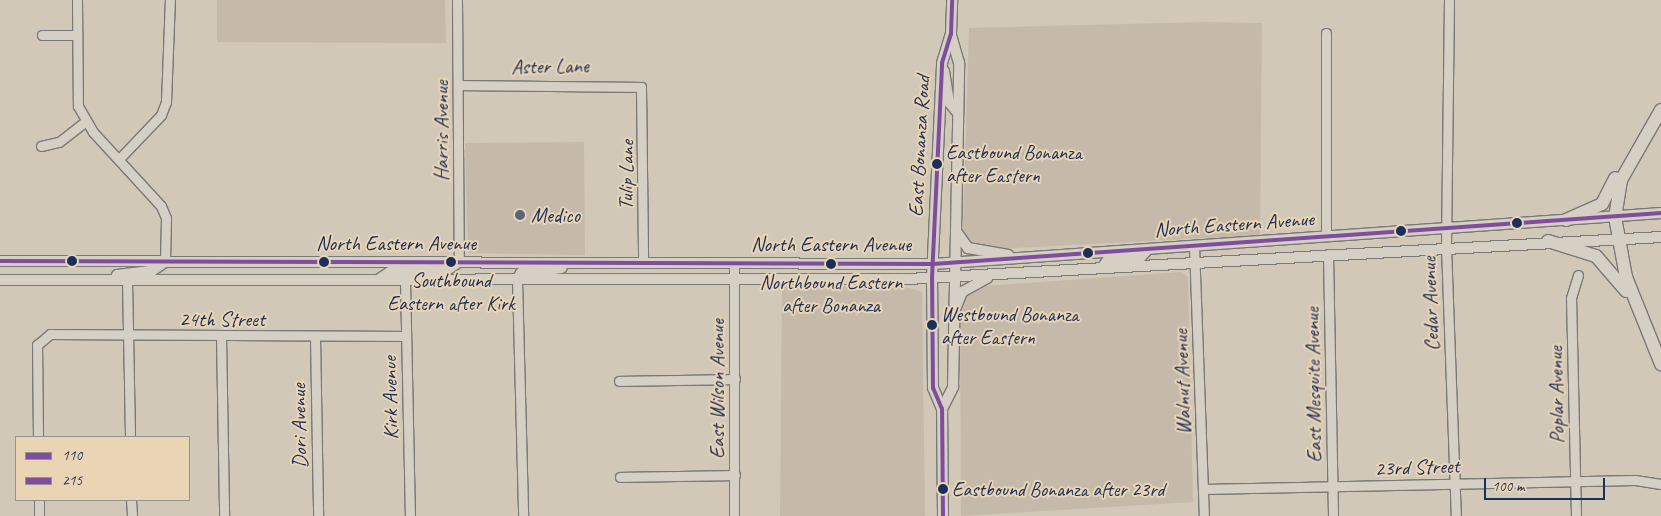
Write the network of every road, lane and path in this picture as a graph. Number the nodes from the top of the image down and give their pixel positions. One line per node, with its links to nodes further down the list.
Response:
1 (77, 0): 9 (street)
2 (170, 0): 18 (street)
3 (457, 0): 11 (street, Harris Avenue)
4 (952, 0): 7 (main road, East Bonanza Road)
5 (1449, 0): 23 (street, Cedar Avenue)
6 (1326, 33): 24 (street)
7 (951, 34): 10 (main road, East Bonanza Road); 14 (main road, East Bonanza Road)
8 (42, 35): 9 (street)
9 (76, 36): 15 (street)
10 (942, 63): 14 (main road); 41 (main road, East Bonanza Road)
11 (459, 85): 12 (street, Aster Lane); 35 (street, Harris Avenue)
12 (641, 87): 37 (street, Tulip Lane)
13 (1661, 110): 17 (highway)
14 (957, 112): 21 (main road, East Bonanza Road)
15 (85, 122): 16 (street); 18 (street)
16 (41, 146)
17 (1636, 148): 20 (highway); 22 (highway)
18 (119, 159): 34 (street)
19 (1661, 213): 20 (main road, North Eastern Avenue)
20 (1615, 217): 22 (main road, North Eastern Avenue); 26 (highway)
21 (954, 220): 32 (main road); 39 (main road, East Bonanza Road)
22 (1566, 220): 23 (main road, North Eastern Avenue)
23 (1446, 228): 24 (main road, North Eastern Avenue); 29 (street, Cedar Avenue)
24 (1326, 236): 28 (main road, North Eastern Avenue)
25 (1661, 237): 26 (main road, North Eastern Avenue)
26 (1616, 240): 27 (main road, North Eastern Avenue); 54 (highway)
27 (1548, 241): 29 (main road, North Eastern Avenue); 54 (highway)
28 (1194, 246): 30 (main road, North Eastern Avenue); 40 (street, Walnut Avenue)
29 (1446, 247): 31 (main road, North Eastern Avenue); 69 (street, Cedar Avenue)
30 (1148, 249): 32 (main road, North Eastern Avenue); 42 (main road)
31 (1328, 254): 40 (main road, North Eastern Avenue); 71 (street, East Mesquite Avenue)
32 (1022, 258): 39 (main road, North Eastern Avenue)
33 (0, 261): 34 (main road, North Eastern Avenue)
34 (165, 262): 35 (main road, North Eastern Avenue); 47 (main road)
35 (459, 262): 36 (main road, North Eastern Avenue); 51 (main road)
36 (592, 263): 37 (main road, North Eastern Avenue); 53 (main road)
37 (643, 263): 38 (main road, North Eastern Avenue)
38 (734, 263): 41 (main road, North Eastern Avenue); 49 (street, East Wilson Avenue)
39 (953, 263): 41 (main road, North Eastern Avenue); 45 (main road, East Bonanza Road)
40 (1195, 263): 42 (main road, North Eastern Avenue); 72 (street, Walnut Avenue)
41 (933, 264): 46 (main road, East Bonanza Road)
42 (1102, 268): 43 (main road, North Eastern Avenue)
43 (994, 275): 45 (main road, North Eastern Avenue); 55 (main road)
44 (1578, 275): 68 (street, Poplar Avenue)
45 (953, 277): 46 (main road, North Eastern Avenue); 55 (main road, East Bonanza Road)
46 (932, 278): 49 (main road, North Eastern Avenue); 63 (main road, East Bonanza Road)
47 (109, 279): 48 (main road, North Eastern Avenue); 50 (main road, North Eastern Avenue)
48 (127, 279): 51 (main road, North Eastern Avenue); 56 (street)
49 (734, 279): 53 (main road, North Eastern Avenue); 61 (street, East Wilson Avenue)
50 (0, 280)
51 (378, 280): 52 (main road, North Eastern Avenue)
52 (406, 280): 53 (main road, North Eastern Avenue); 59 (street, Kirk Avenue)
53 (517, 280): 80 (street)
54 (1635, 303): 60 (highway)
55 (953, 323): 63 (main road, East Bonanza Road)
56 (128, 336): 57 (street, 24th Street); 64 (street, 24th Street); 65 (street)
57 (221, 336): 58 (street, 24th Street); 77 (street)
58 (314, 336): 59 (street, 24th Street); 78 (street, Dori Avenue)
59 (406, 336): 79 (street, Kirk Avenue)
60 (1661, 364)
61 (735, 379): 62 (street); 66 (street, East Wilson Avenue)
62 (619, 382)
63 (942, 409): 82 (main road, East Bonanza Road)
64 (38, 436)
65 (130, 436)
66 (735, 475): 67 (street); 81 (street, East Wilson Avenue)
67 (620, 477)
68 (1575, 482): 69 (street, 23rd Street); 70 (street, 23rd Street); 86 (street, Poplar Avenue)
69 (1455, 483): 71 (street, 23rd Street); 85 (street, Cedar Avenue)
70 (1661, 484)
71 (1332, 486): 72 (street, 23rd Street); 84 (street, East Mesquite Avenue)
72 (1203, 489): 83 (street, Walnut Avenue)
73 (39, 501): 75 (street)
74 (132, 501): 76 (street)
75 (39, 516)
76 (132, 516)
77 (224, 516)
78 (318, 516)
79 (410, 516)
80 (523, 516)
81 (734, 516)
82 (943, 516)
83 (1204, 516)
84 (1333, 516)
85 (1456, 516)
86 (1576, 516)

